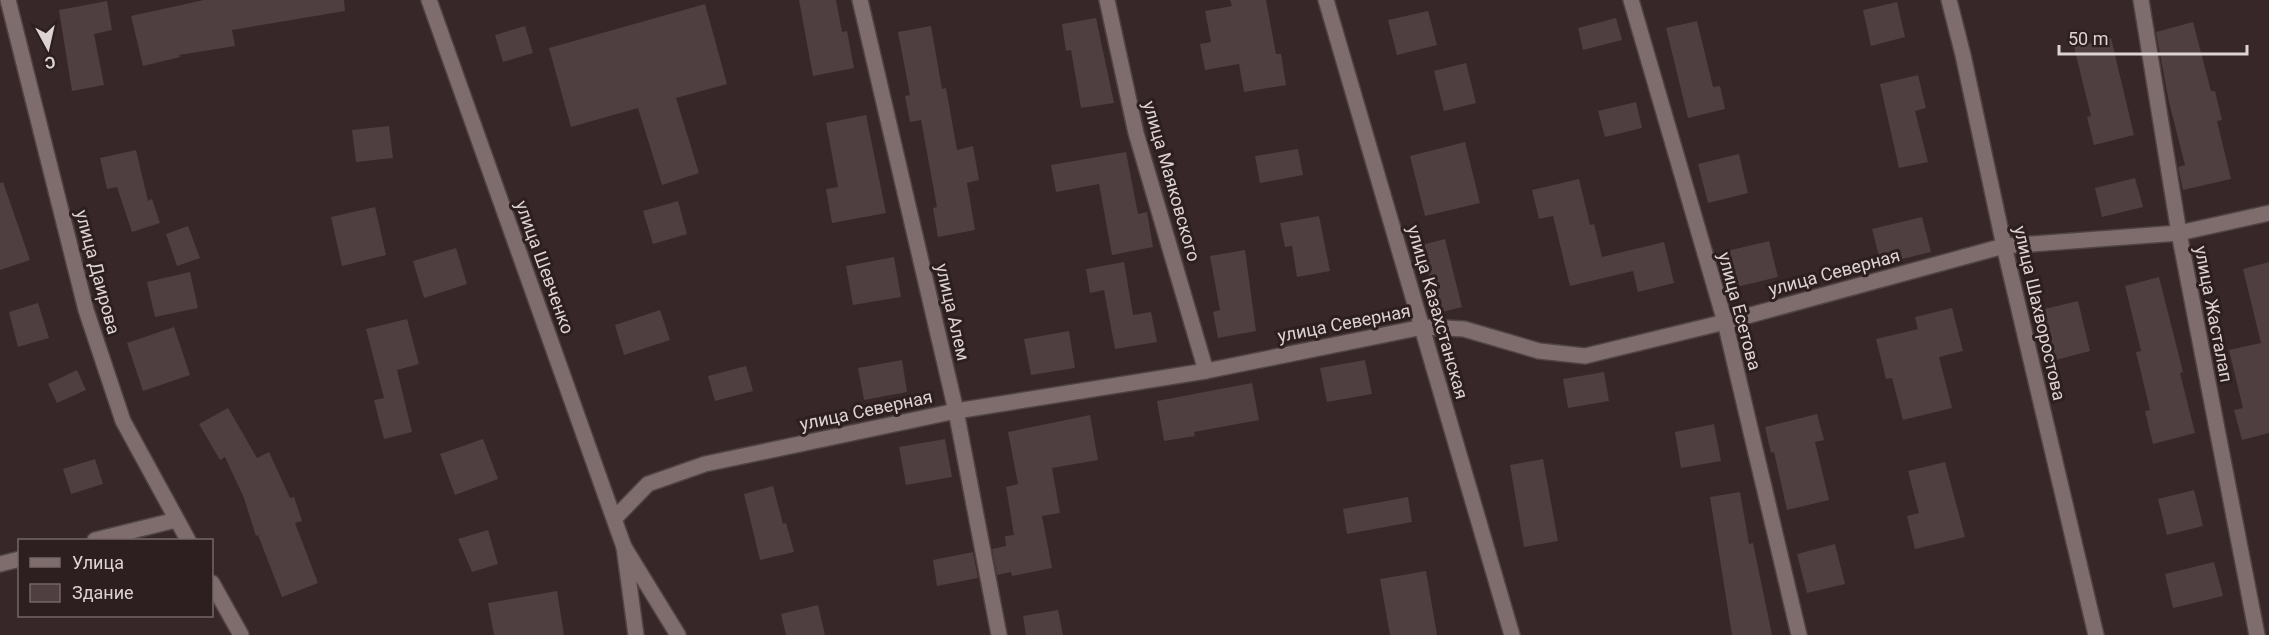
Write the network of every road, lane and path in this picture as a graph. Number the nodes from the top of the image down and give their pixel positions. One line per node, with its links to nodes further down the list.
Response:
1 (8, 0): 17 (street, улица Даирова)
2 (429, 0): 16 (street, улица Шевченко)
3 (860, 0): 15 (street, улица Алем)
4 (1107, 0): 14 (street, улица Маяковского)
5 (1326, 0): 13 (street, улица Казахстанская)
6 (1631, 0): 12 (street, улица Есетова)
7 (1949, 0): 11 (street, улица Шахворостова)
8 (2141, 0): 10 (street, улица Жасталап)
9 (2269, 213): 10 (street, улица Северная)
10 (2179, 234): 11 (street, улица Северная); 31 (street, улица Жасталап)
11 (2004, 246): 12 (street, улица Северная); 30 (street, улица Шахворостова)
12 (1725, 322): 13 (street, улица Северная); 29 (street, улица Есетова)
13 (1422, 327): 14 (street, улица Северная); 28 (street, улица Казахстанская)
14 (1206, 371): 15 (street, улица Северная)
15 (956, 411): 16 (street, улица Северная); 27 (street, улица Алем)
16 (615, 518): 20 (street, улица Шевченко)
17 (176, 520): 18 (street); 19 (street, улица Даирова)
18 (99, 539)
19 (187, 539)
20 (624, 547): 25 (street); 26 (street)
21 (18, 560): 22 (street)
22 (0, 564)
23 (213, 585): 24 (street)
24 (241, 635)
25 (636, 635)
26 (678, 635)
27 (999, 635)
28 (1512, 635)
29 (1799, 635)
30 (2096, 635)
31 (2257, 635)

